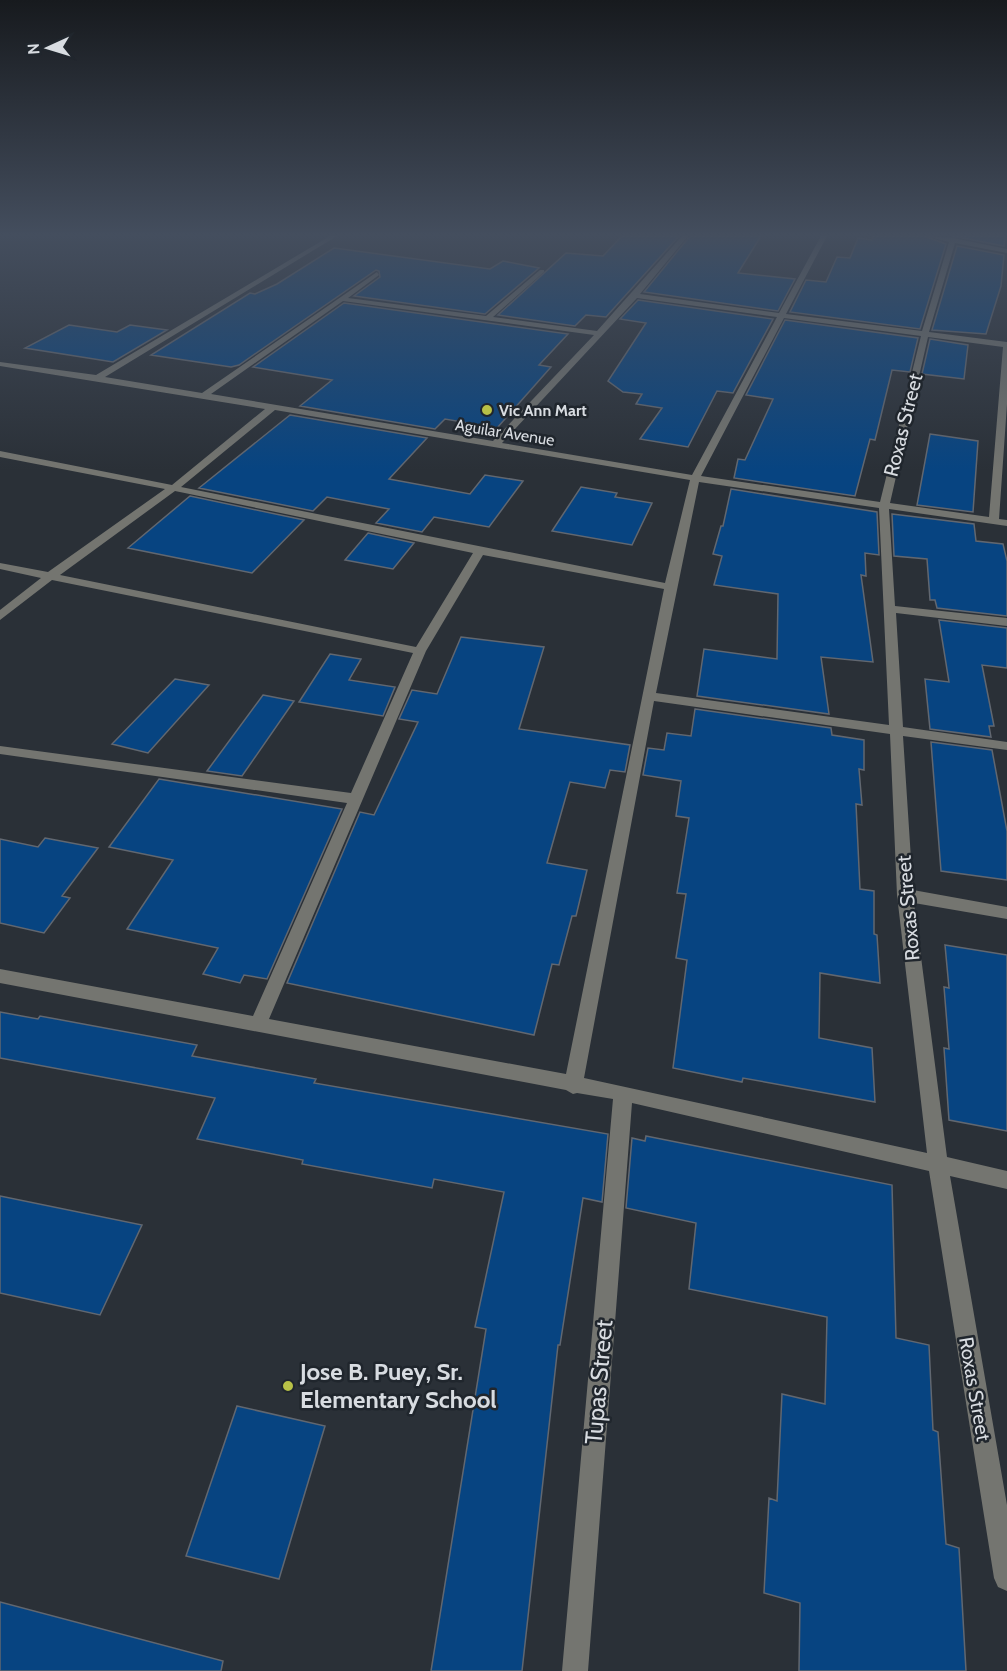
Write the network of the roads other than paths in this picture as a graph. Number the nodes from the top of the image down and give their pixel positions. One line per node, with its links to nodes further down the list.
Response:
1 (204, 314): 14 (street)
2 (320, 314): 15 (street)
3 (450, 314): 9 (street)
4 (493, 314): 9 (street)
5 (618, 314): 10 (street)
6 (772, 314): 8 (street)
7 (931, 314): 11 (street, Roxas Street)
8 (780, 315): 11 (street); 19 (street)
9 (487, 319): 10 (street)
10 (600, 334): 17 (street)
11 (925, 334): 12 (street); 21 (street, Roxas Street)
12 (1007, 344): 22 (street)
13 (0, 364): 14 (street, Aguilar Avenue)
14 (97, 378): 15 (street, Aguilar Avenue)
15 (203, 396): 16 (street, Aguilar Avenue)
16 (272, 408): 17 (street, Aguilar Avenue); 20 (street)
17 (495, 445): 19 (street, Aguilar Avenue)
18 (0, 454): 20 (street)
19 (695, 478): 21 (street, Aguilar Avenue); 27 (street)
20 (175, 487): 24 (street); 26 (street)
21 (884, 505): 22 (street, Aguilar Avenue); 28 (street, Roxas Street)
22 (994, 521): 23 (street, Aguilar Avenue)
23 (1007, 523)
24 (478, 553): 27 (street); 31 (street)
25 (0, 566): 26 (street)
26 (49, 577): 29 (street); 31 (street)
27 (670, 587): 32 (street)
28 (889, 609): 30 (street); 33 (street, Roxas Street)
29 (0, 616)
30 (1007, 622)
31 (420, 651): 36 (street)
32 (649, 696): 33 (street); 41 (street)
33 (896, 732): 34 (street); 37 (street, Roxas Street)
34 (1007, 746)
35 (0, 750): 36 (street)
36 (355, 799): 40 (street)
37 (905, 895): 38 (street); 43 (street, Roxas Street)
38 (1007, 912)
39 (0, 976): 40 (street)
40 (257, 1026): 41 (street)
41 (573, 1086): 42 (street)
42 (623, 1093): 43 (street); 46 (street, Tupas Street)
43 (938, 1166): 44 (street); 45 (street, Roxas Street)
44 (1007, 1180)
45 (1007, 1578)
46 (575, 1671)

